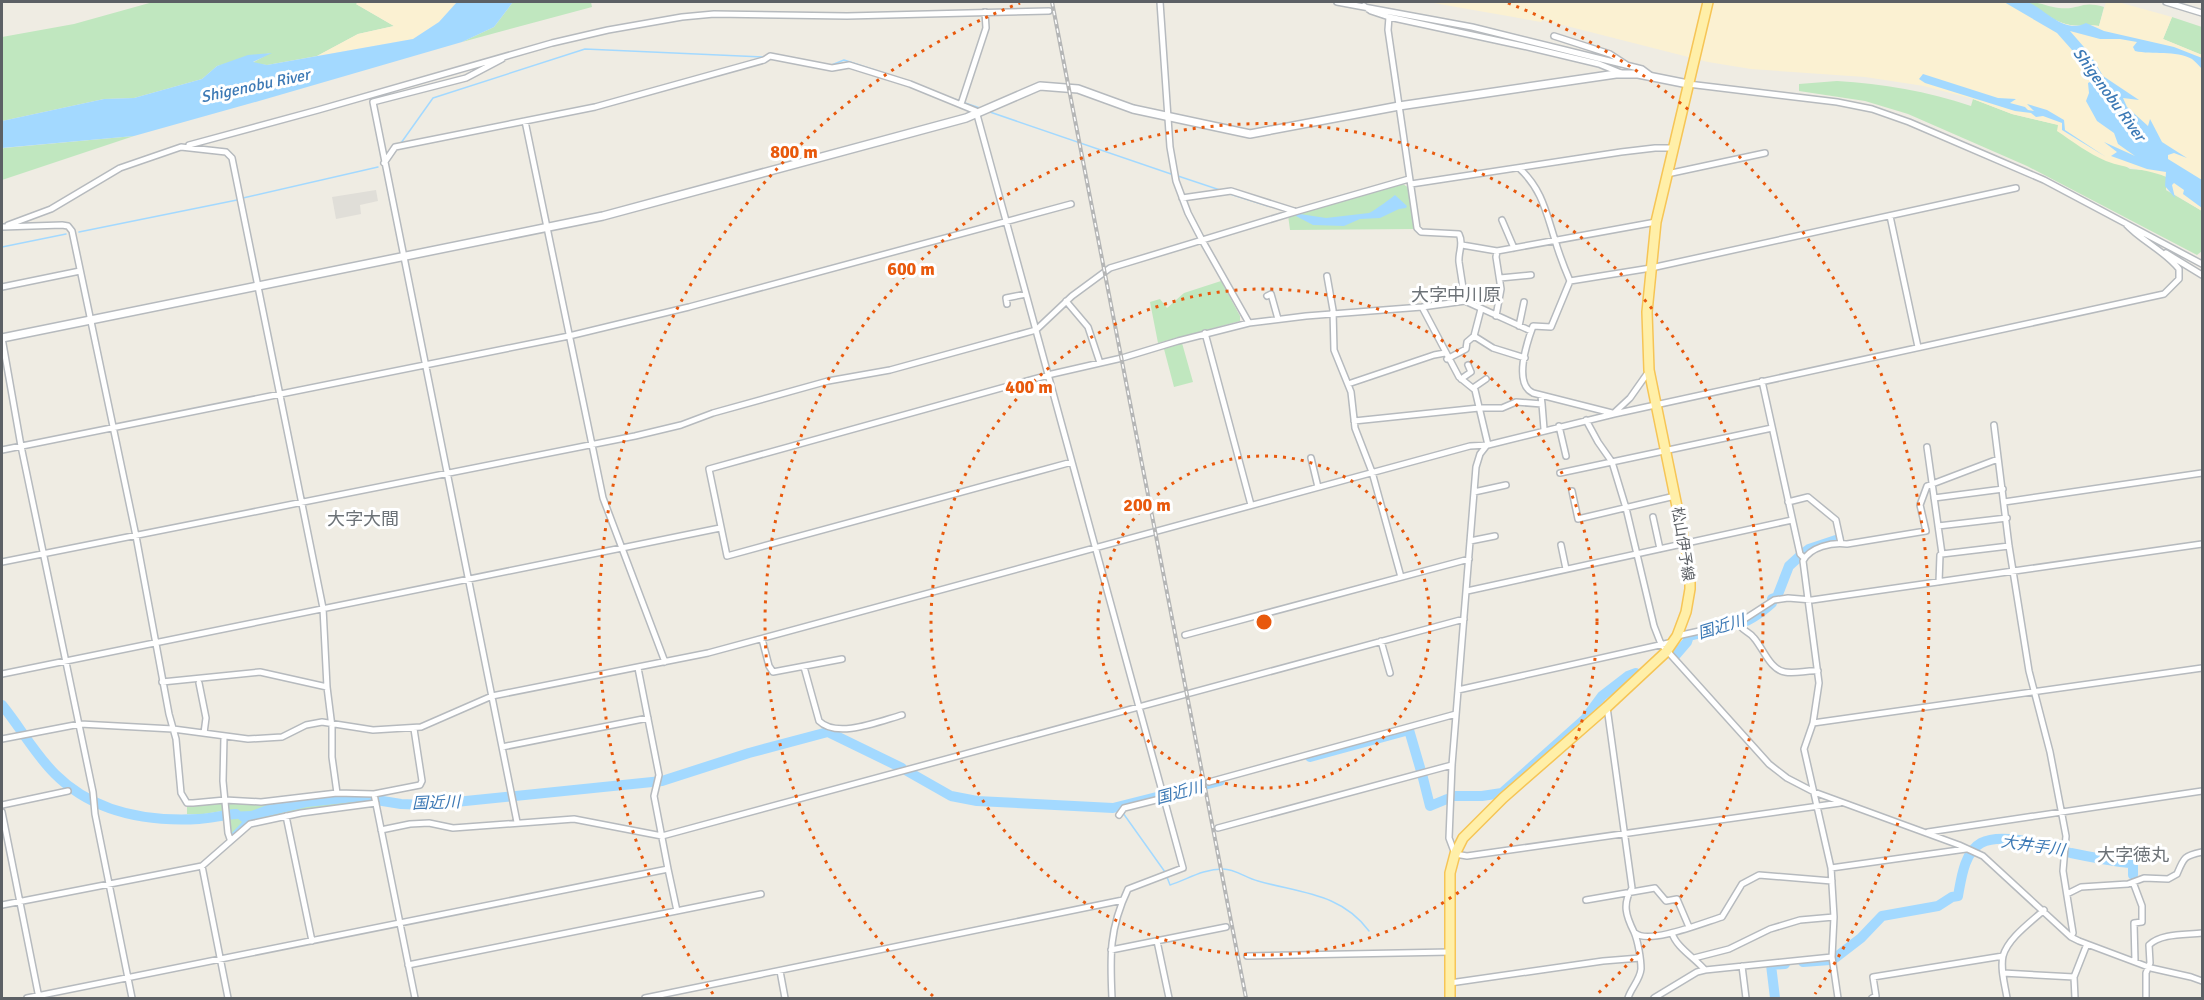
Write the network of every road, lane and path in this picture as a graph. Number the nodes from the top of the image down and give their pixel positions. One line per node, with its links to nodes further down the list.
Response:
1 (1160, 2): 19 (street)
2 (1337, 2): 5 (street)
3 (1708, 2): 15 (main road, 松山伊予線)
4 (2166, 2): 8 (street)
5 (1365, 4): 9 (street); 12 (street)
6 (1049, 11): 7 (street)
7 (985, 12): 11 (street); 16 (street)
8 (2202, 13)
9 (1389, 17): 13 (street); 17 (street)
10 (1554, 36): 12 (street)
11 (504, 57): 21 (street); 24 (street)
12 (1627, 65): 14 (street)
13 (1623, 73): 14 (street); 17 (street)
14 (1652, 76): 15 (street)
15 (1688, 82): 22 (main road, 松山伊予線); 36 (street)
16 (961, 104): 18 (street); 20 (street)
17 (1399, 106): 19 (street); 27 (street)
18 (978, 114): 19 (street); 33 (street); 38 (street)
19 (1168, 117): 29 (street)
20 (525, 121): 24 (street); 38 (street)
21 (181, 147): 37 (street); 54 (street)
22 (1673, 148): 25 (street); 26 (main road, 松山伊予線)
23 (1765, 153): 26 (street)
24 (384, 163): 45 (street)
25 (1519, 168): 27 (street); 40 (street)
26 (1667, 174): 35 (main road, 松山伊予線)
27 (1410, 182): 31 (street); 41 (street)
28 (2016, 188): 32 (street)
29 (1182, 198): 31 (street); 39 (street)
30 (1071, 204): 33 (street)
31 (1295, 211): 39 (street)
32 (1890, 216): 47 (street); 76 (street)
33 (1006, 220): 56 (street); 73 (street)
34 (1502, 220): 42 (street)
35 (1656, 222): 40 (street); 47 (main road, 松山伊予線)
36 (2125, 223): 44 (street); 46 (street)
37 (2, 227): 48 (street)
38 (547, 228): 45 (street); 73 (street)
39 (1202, 240): 58 (street); 68 (street)
40 (1554, 240): 42 (street); 53 (street)
41 (1462, 245): 43 (street); 59 (street)
42 (1514, 248): 43 (street)
43 (1497, 251): 52 (street)
44 (2162, 251): 50 (street); 76 (street)
45 (404, 257): 54 (street); 80 (street)
46 (2202, 264)
47 (1651, 268): 53 (street); 82 (main road, 松山伊予線)
48 (80, 271): 55 (street); 67 (street)
49 (1531, 275): 52 (street)
50 (2202, 275)
51 (1327, 276): 64 (street)
52 (1500, 278): 65 (street)
53 (1570, 281): 71 (street)
54 (258, 286): 67 (street); 89 (street)
55 (2, 287)
56 (1026, 294): 61 (street); 70 (street)
57 (1267, 296): 66 (street)
58 (1066, 301): 70 (street); 79 (street)
59 (1465, 301): 62 (street); 63 (street)
60 (1524, 302): 69 (street)
61 (1007, 304)
62 (1422, 307): 64 (street); 77 (street)
63 (1481, 309): 65 (street); 74 (street)
64 (1333, 314): 66 (street); 87 (street)
65 (1496, 316): 69 (street)
66 (1278, 319): 68 (street)
67 (90, 320): 75 (street); 99 (street)
68 (1249, 323): 72 (street)
69 (1519, 326): 71 (street)
70 (1036, 330): 83 (street); 102 (street)
71 (1531, 331): 78 (street)
72 (1205, 333): 79 (street); 128 (street)
73 (569, 336): 80 (street); 102 (street)
74 (1474, 336): 77 (street); 78 (street)
75 (2, 338): 104 (street)
76 (1918, 347): 86 (street)
77 (1446, 356): 84 (street); 87 (street)
78 (1525, 358): 90 (street)
79 (1100, 363): 83 (street)
80 (425, 364): 89 (street); 114 (street)
81 (1468, 365): 84 (street)
82 (1649, 370): 92 (main road, 松山伊予線); 94 (street)
83 (1049, 376): 111 (street); 134 (street)
84 (1461, 379): 88 (street)
85 (1486, 379): 88 (street)
86 (1762, 381): 92 (street); 100 (street)
87 (1348, 384): 96 (street)
88 (1473, 388): 93 (street)
89 (279, 394): 99 (street); 125 (street)
90 (1541, 396): 91 (street); 94 (street)
91 (1542, 404): 93 (street); 101 (street)
92 (1655, 405): 94 (street); 107 (main road, 松山伊予線)
93 (1479, 408): 96 (street); 103 (street)
94 (1614, 414): 95 (street)
95 (1586, 420): 98 (street); 112 (street)
96 (1354, 421): 113 (street)
97 (1994, 425): 110 (street)
98 (1559, 426): 101 (street); 108 (street)
99 (113, 427): 104 (street); 135 (street)
100 (1772, 428): 107 (street); 126 (street)
101 (1544, 429): 103 (street)
102 (591, 444): 114 (street); 144 (street)
103 (1488, 445): 113 (street); 122 (street)
104 (21, 446): 106 (street); 146 (street)
105 (1928, 447): 117 (street)
106 (2, 450)
107 (1666, 451): 112 (street); 123 (main road, 松山伊予線)
108 (1566, 456)
109 (1311, 458): 119 (street)
110 (1998, 459): 117 (street); 120 (street)
111 (1072, 462): 134 (street); 143 (street)
112 (1612, 462): 115 (street); 129 (street)
113 (1372, 472): 119 (street); 154 (street)
114 (447, 473): 125 (street); 155 (street)
115 (1560, 473)
116 (2202, 473): 127 (street)
117 (1932, 484): 124 (street); 138 (street)
118 (1506, 485): 122 (street)
119 (1318, 487): 128 (street)
120 (2002, 489): 124 (street); 127 (street)
121 (1572, 491): 129 (street)
122 (1474, 492): 137 (street)
123 (1676, 496): 129 (street); 139 (main road, 松山伊予線)
124 (1934, 498): 133 (street)
125 (302, 502): 135 (street); 159 (street)
126 (1788, 502): 132 (street); 138 (street)
127 (2004, 502): 131 (street)
128 (1251, 505): 143 (street)
129 (1626, 508): 147 (street)
130 (1653, 517): 145 (street)
131 (2007, 518): 133 (street); 142 (street)
132 (1792, 520): 139 (street); 149 (street)
133 (1938, 526): 148 (street)
134 (720, 528): 144 (street)
135 (136, 536): 146 (street); 166 (street)
136 (1495, 536): 137 (street)
137 (1470, 541): 150 (street)
138 (1841, 543): 149 (street)
139 (1686, 544): 145 (street); 164 (main road, 松山伊予線)
140 (2202, 544): 153 (street)
141 (1561, 545): 152 (street)
142 (2009, 546): 148 (street); 153 (street)
143 (1096, 548): 163 (street); 183 (street)
144 (622, 549): 155 (street); 170 (street)
145 (1660, 549): 147 (street)
146 (43, 554): 151 (street); 169 (street)
147 (1636, 554): 152 (street); 167 (street)
148 (1942, 554): 156 (street)
149 (1804, 558): 158 (street)
150 (1469, 559): 154 (street); 157 (street)
151 (2, 562)
152 (1566, 569): 157 (street)
153 (2015, 571): 156 (street); 181 (street)
154 (1401, 577): 162 (street)
155 (468, 579): 159 (street); 182 (street)
156 (1940, 582): 158 (street)
157 (1467, 591): 160 (street)
158 (1807, 600): 161 (street); 174 (street)
159 (323, 608): 166 (street); 179 (street)
160 (1464, 619): 165 (street); 180 (street)
161 (1739, 624): 164 (street); 174 (street)
162 (1185, 635)
163 (762, 639): 170 (street); 171 (street)
164 (1676, 639): 167 (main road, 松山伊予線)
165 (1381, 641): 175 (street); 183 (street)
166 (155, 643): 169 (street); 177 (street)
167 (1664, 648): 180 (street); 184 (main road, 松山伊予線); 201 (street)
168 (842, 659): 171 (street)
169 (67, 660): 176 (street); 190 (street)
170 (665, 662): 172 (street)
171 (804, 667): 186 (street)
172 (639, 668): 182 (street); 187 (street)
173 (2202, 668): 181 (street)
174 (1818, 671): 189 (street)
175 (1390, 673)
176 (2, 674)
177 (162, 682): 179 (street); 191 (street)
178 (199, 683): 193 (street)
179 (327, 687): 188 (street)
180 (1458, 690): 185 (street)
181 (2034, 692): 189 (street); 210 (street)
182 (492, 696): 192 (street); 196 (street)
183 (1139, 706): 203 (street); 219 (street)
184 (1607, 707): 218 (street); 220 (main road, 松山伊予線)
185 (1456, 714): 197 (street); 198 (street)
186 (902, 715)
187 (648, 718): 196 (street); 219 (street)
188 (331, 723): 192 (street); 194 (street); 202 (street)
189 (1813, 723): 201 (street)
190 (80, 724): 191 (street); 195 (street); 230 (street)
191 (173, 729): 193 (street); 205 (street)
192 (414, 729): 204 (street)
193 (204, 733): 194 (street)
194 (224, 737): 205 (street)
195 (2, 739)
196 (502, 747): 213 (street)
197 (1452, 765): 214 (street); 216 (street)
198 (1209, 782)
199 (68, 791): 207 (street)
200 (2202, 791): 210 (street)
201 (1814, 792): 206 (street); 208 (street)
202 (338, 793): 204 (street); 205 (street)
203 (1164, 798): 211 (street); 234 (street)
204 (375, 799): 212 (street); 215 (street)
205 (225, 800): 221 (street)
206 (1842, 802): 208 (street); 217 (street)
207 (2, 805)
208 (1817, 807): 218 (street); 226 (street)
209 (2, 812): 236 (street)
210 (2062, 813): 217 (street); 233 (street)
211 (1119, 815)
212 (286, 816): 221 (street); 248 (street)
213 (517, 822): 215 (street); 219 (street)
214 (1218, 828)
215 (381, 830): 241 (street)
216 (1450, 830): 220 (street); 224 (street)
217 (1926, 833): 222 (street)
218 (1625, 834): 224 (street); 232 (street)
219 (662, 836): 227 (street)
220 (1463, 838): 224 (main road, 松山伊予線)
221 (230, 839): 225 (street)
222 (1967, 848): 226 (street); 238 (street)
223 (2202, 852): 229 (street)
224 (1455, 854): 252 (main road, 松山伊予線)
225 (202, 866): 230 (street); 258 (street)
226 (1831, 868): 228 (street)
227 (668, 869): 239 (street); 241 (street)
228 (1832, 881): 240 (street); 243 (street)
229 (2133, 882): 233 (street); 259 (street)
230 (109, 883): 236 (street); 267 (street)
231 (761, 894): 239 (street)
232 (1629, 894): 235 (street); 243 (street); 244 (street)
233 (2067, 894): 247 (street)
234 (1123, 900): 251 (street); 264 (street)
235 (1586, 900)
236 (20, 901): 237 (street); 270 (street)
237 (2, 905)
238 (2044, 910): 247 (street); 254 (street)
239 (677, 911): 260 (street)
240 (1834, 917): 255 (street); 257 (street)
241 (400, 923): 248 (street); 260 (street)
242 (1226, 927): 249 (street)
243 (1689, 927): 245 (street)
244 (1635, 933): 245 (street); 256 (street)
245 (1672, 933): 257 (street)
246 (2202, 933): 262 (street)
247 (2071, 937): 250 (street)
248 (312, 941): 258 (street)
249 (1158, 941): 251 (street); 279 (street)
250 (2087, 944): 259 (street); 266 (street)
251 (1111, 950): 278 (street)
252 (1450, 952): 253 (street); 269 (main road, 松山伊予線)
253 (1247, 956)
254 (2003, 956): 265 (street); 271 (street)
255 (1832, 957): 261 (street); 284 (street)
256 (1640, 958): 269 (street); 281 (street)
257 (1694, 958): 263 (street)
258 (220, 960): 267 (street); 274 (street)
259 (2135, 961): 262 (street)
260 (408, 965): 275 (street)
261 (1742, 966): 263 (street); 283 (street)
262 (2149, 967): 268 (street); 287 (street)
263 (1705, 969): 282 (street)
264 (780, 971): 276 (street); 277 (street)
265 (2003, 973): 266 (street); 285 (street)
266 (2074, 977): 286 (street)
267 (128, 978): 270 (street); 273 (street)
268 (2202, 981)
269 (1450, 983): 280 (main road, 松山伊予線)
270 (39, 997): 272 (street)
271 (1874, 998)
272 (27, 999)
273 (132, 999)
274 (228, 999)
275 (415, 999)
276 (645, 999)
277 (785, 999)
278 (1112, 999)
279 (1169, 999)
280 (1450, 999)
281 (1628, 999)
282 (1654, 999)
283 (1746, 999)
284 (1838, 999)
285 (2007, 999)
286 (2075, 999)
287 (2146, 999)

